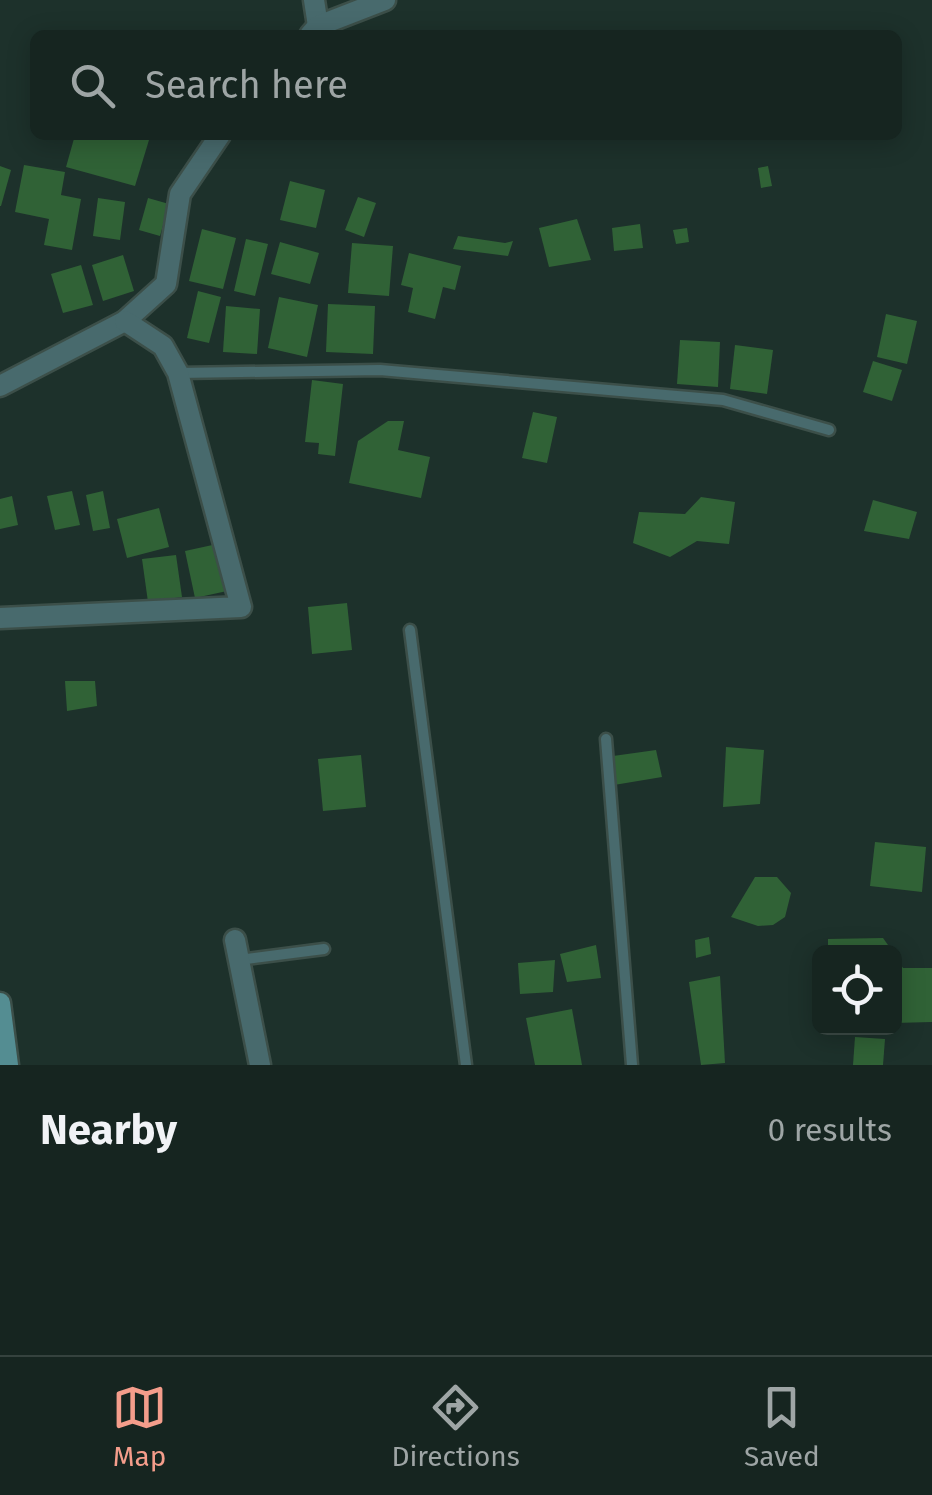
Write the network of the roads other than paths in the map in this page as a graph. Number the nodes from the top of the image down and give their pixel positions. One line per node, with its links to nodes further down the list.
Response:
1 (314, 0): 3 (street)
2 (385, 0): 3 (street)
3 (314, 30)
4 (217, 140): 5 (street)
5 (125, 321): 6 (street); 7 (street)
6 (178, 373): 8 (lane); 9 (street)
7 (0, 386)
8 (829, 430)
9 (0, 618)
10 (410, 630): 17 (lane)
11 (606, 740): 18 (lane)
12 (324, 949): 13 (lane)
13 (237, 950): 16 (street)
14 (0, 1003): 15 (street)
15 (8, 1065)
16 (260, 1065)
17 (466, 1065)
18 (632, 1065)

